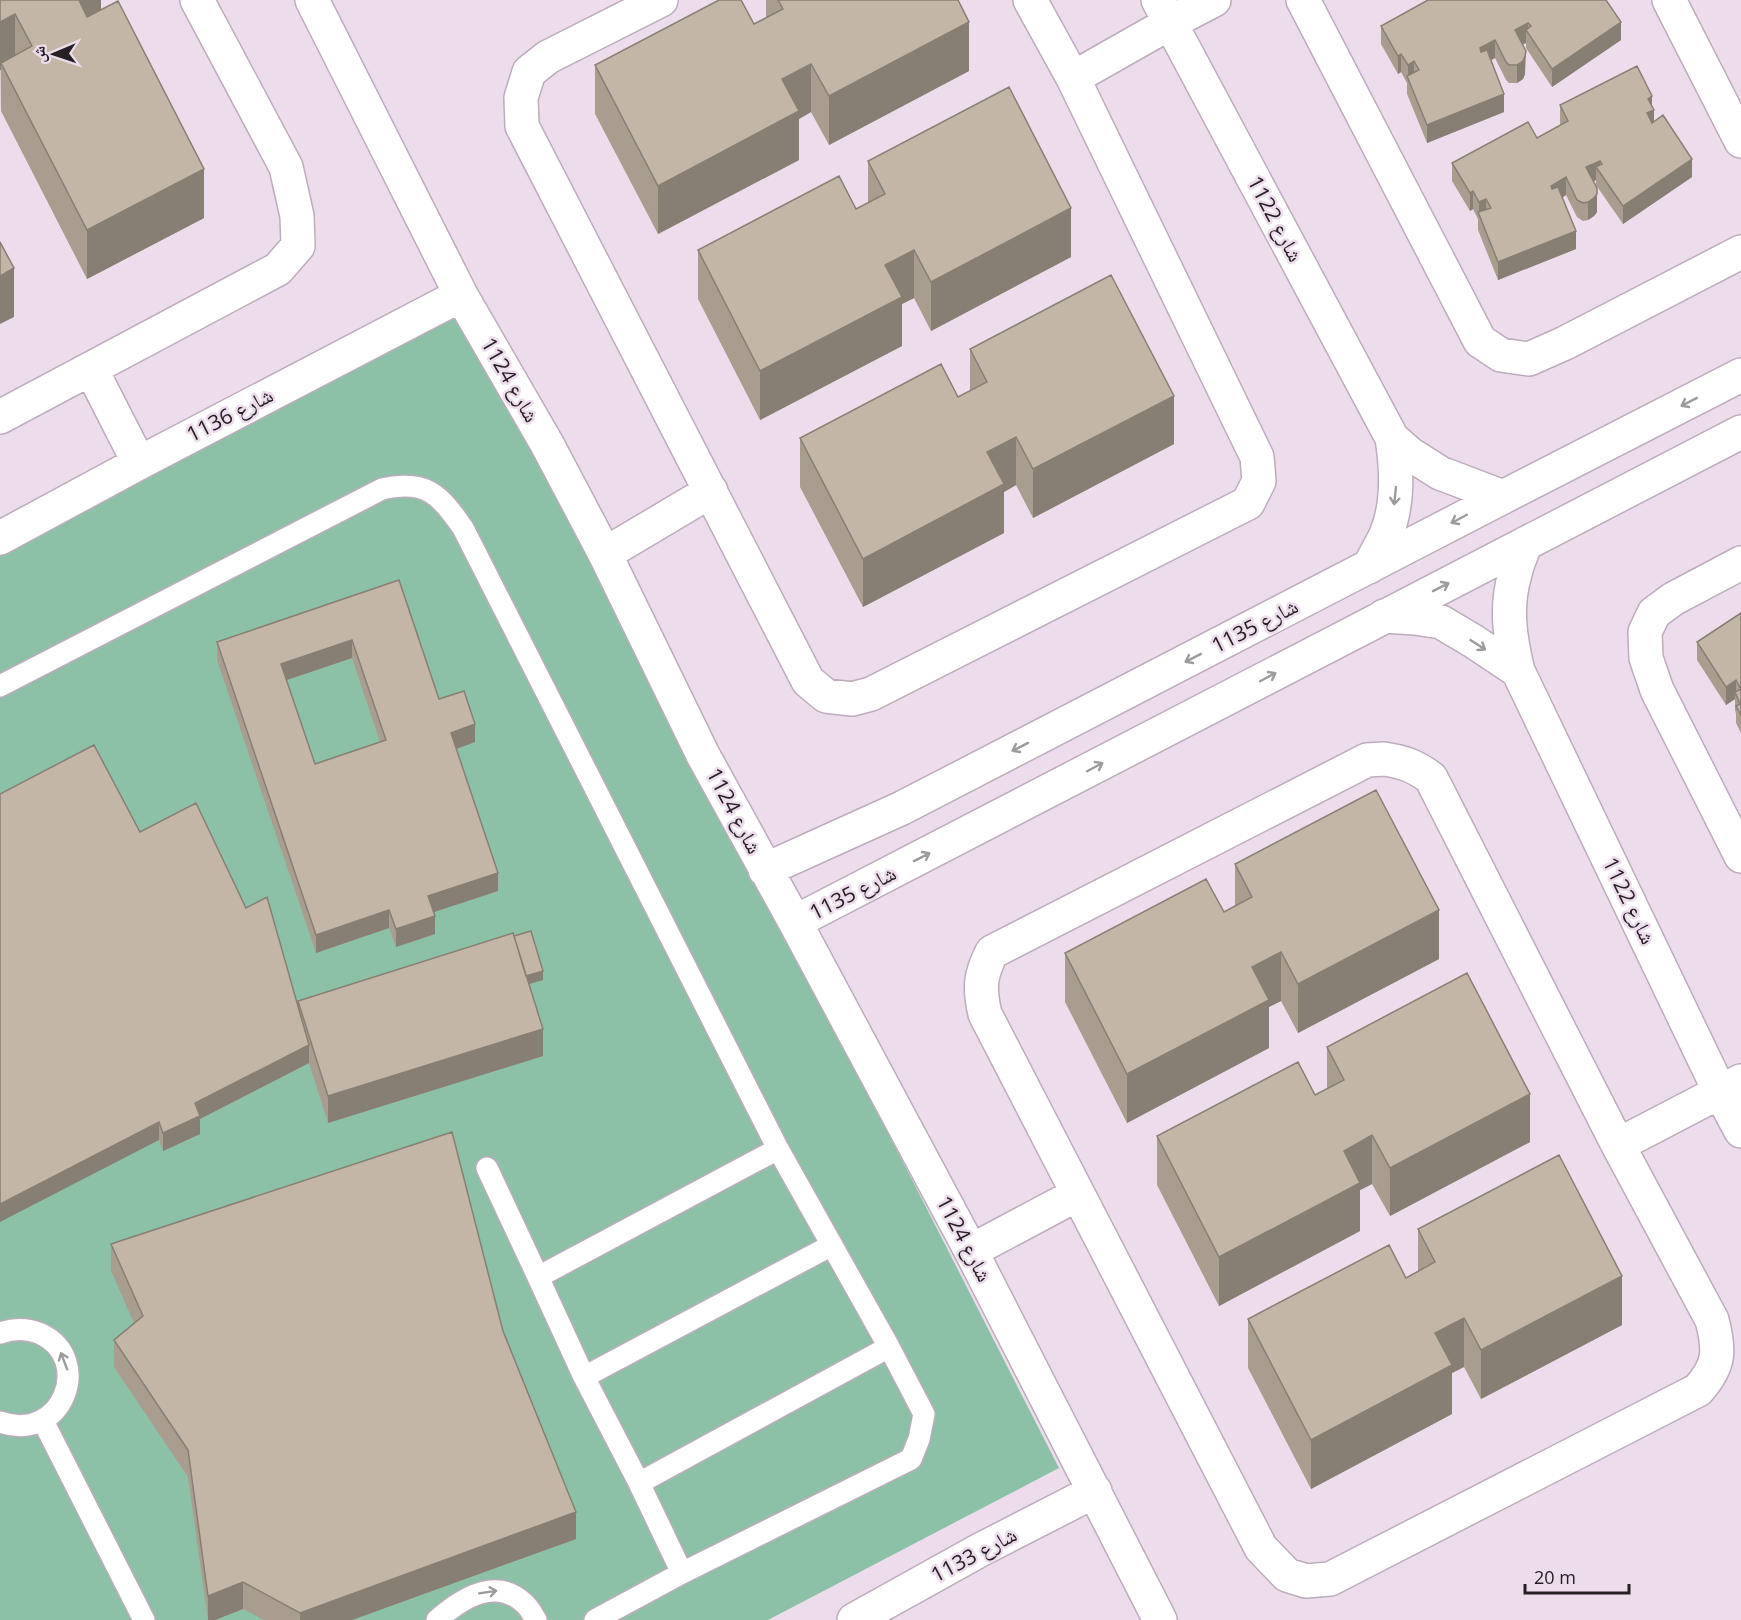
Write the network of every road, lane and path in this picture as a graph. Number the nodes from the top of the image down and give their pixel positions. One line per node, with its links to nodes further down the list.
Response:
1 (197, 0): 13 (street)
2 (312, 0): 12 (street, شارع 1124)
3 (661, 0): 19 (street)
4 (1030, 0): 9 (street)
5 (1214, 0): 8 (street)
6 (1302, 0): 11 (street)
7 (1669, 0): 10 (street)
8 (1164, 11): 9 (street); 17 (street, شارع 1122)
9 (1072, 78): 19 (street)
10 (1741, 141)
11 (1741, 252)
12 (461, 295): 18 (street, شارع 1136); 23 (street, شارع 1124)
13 (91, 369): 15 (street); 18 (street)
14 (1741, 375): 20 (street, شارع 1135, one-way to 20)
15 (0, 417)
16 (1741, 432): 22 (street, شارع 1135)
17 (1392, 438): 20 (street, شارع 1122); 25 (street, شارع 1122, one-way to 25)
18 (139, 463): 21 (street, شارع 1136)
19 (711, 491): 23 (street)
20 (1503, 496): 25 (street, شارع 1135, one-way to 25)
21 (0, 538)
22 (1526, 543): 26 (street, شارع 1135, one-way to 22); 27 (street, شارع 1122)
23 (605, 554): 30 (street, شارع 1124)
24 (1741, 563): 29 (street)
25 (1369, 567): 30 (street, شارع 1135, one-way to 30)
26 (1384, 616): 27 (street, one-way to 27); 31 (street, شارع 1135, one-way to 26)
27 (1518, 671): 32 (street, شارع 1122)
28 (0, 686): 35 (lane)
29 (1741, 856)
30 (765, 870): 31 (street, شارع 1124)
31 (795, 922): 39 (street, شارع 1124)
32 (1731, 1086): 33 (street, شارع 1122); 34 (street)
33 (1741, 1131)
34 (1618, 1145): 37 (street); 37 (street)
35 (778, 1149): 38 (lane); 40 (lane)
36 (487, 1168): 40 (lane)
37 (1078, 1194): 39 (street)
38 (832, 1245): 42 (lane); 43 (lane)
39 (971, 1251): 47 (street, شارع 1124)
40 (538, 1277): 43 (lane)
41 (0, 1333): 44 (lane, one-way to 41)
42 (889, 1347): 46 (lane); 48 (lane)
43 (584, 1377): 46 (lane)
44 (43, 1421): 45 (lane); 49 (lane)
45 (0, 1422)
46 (639, 1483): 48 (lane)
47 (1095, 1491): 53 (street, شارع 1133); 54 (street, شارع 1124)
48 (682, 1574): 52 (lane)
49 (144, 1620)
50 (437, 1620): 51 (lane, one-way to 51)
51 (536, 1620)
52 (595, 1620)
53 (854, 1620)
54 (1160, 1620)

